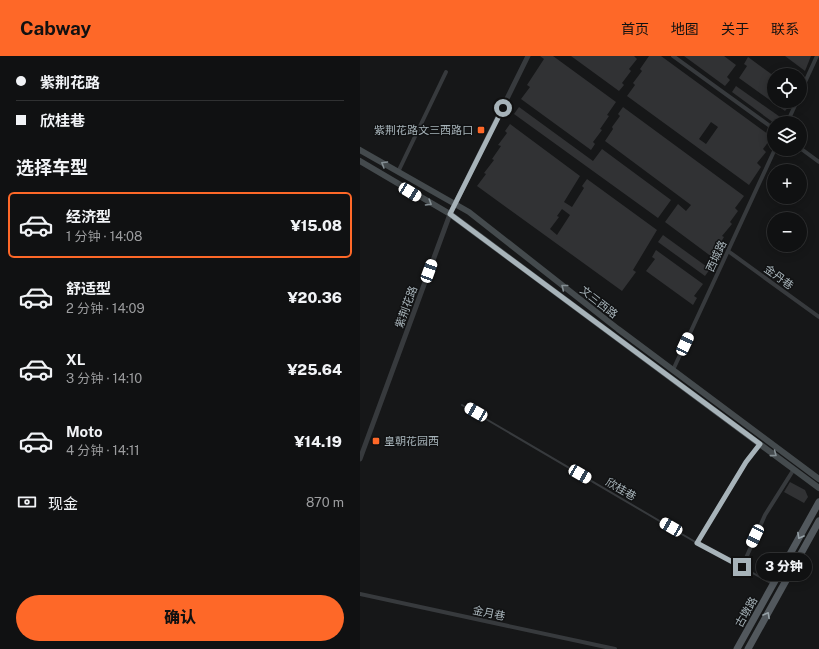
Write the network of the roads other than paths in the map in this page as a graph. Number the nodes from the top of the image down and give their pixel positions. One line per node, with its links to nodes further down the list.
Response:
1 (528, 56): 13 (street, 紫荆花路)
2 (673, 56): 6 (street)
3 (817, 56): 5 (street)
4 (446, 72): 12 (street)
5 (807, 78)
6 (767, 124)
7 (360, 150): 12 (main road, 文三西路, one-way to 7)
8 (807, 153): 11 (street)
9 (772, 156): 15 (street, 西城路)
10 (360, 162): 14 (main road, 文三西路, one-way to 14)
11 (819, 162)
12 (398, 172): 13 (main road, 文三西路)
13 (455, 203): 14 (street, 紫荆花路); 17 (main road, 文三西路, one-way to 13)
14 (450, 214): 19 (main road, 文三西路); 20 (street, 紫荆花路)
15 (728, 251): 16 (street, 金丹巷); 17 (street, 西城路)
16 (819, 317)
17 (673, 370): 22 (main road, 文三西路)
18 (462, 405): 26 (lane, 欣桂巷)
19 (760, 444): 21 (main road, 文三西路, one-way to 21); 26 (street)
20 (360, 459)
21 (794, 469): 23 (main road, 文三西路); 27 (street)
22 (819, 479)
23 (819, 488)
24 (819, 502): 28 (main road, 古墩路, one-way to 28)
25 (819, 521): 32 (main road, 古墩路, one-way to 25)
26 (697, 543): 27 (lane, 欣桂巷)
27 (742, 567): 28 (lane, 欣桂巷)
28 (774, 584): 31 (main road, 古墩路)
29 (360, 594): 30 (street, 金月巷)
30 (615, 649)
31 (737, 649)
32 (748, 649)

